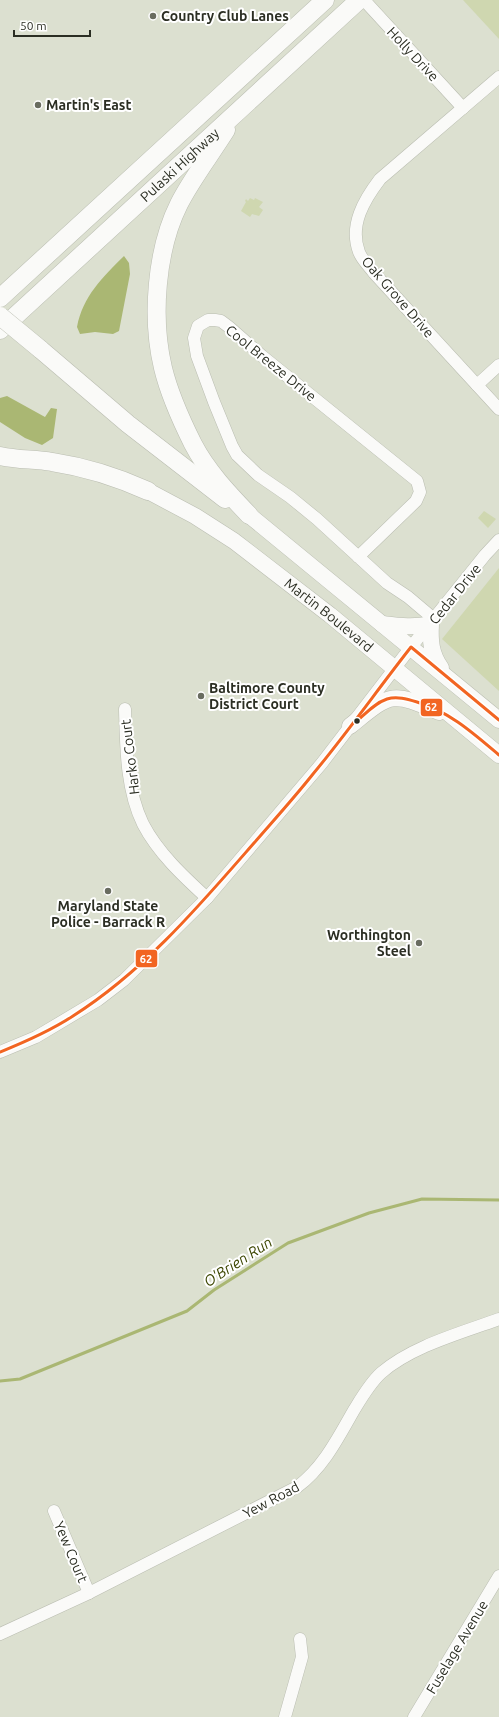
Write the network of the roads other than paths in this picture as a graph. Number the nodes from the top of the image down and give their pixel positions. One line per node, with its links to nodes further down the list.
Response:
1 (324, 0): 7 (highway, Pulaski Highway)
2 (359, 0): 5 (highway, Pulaski Highway)
3 (364, 0): 6 (street, Holly Drive)
4 (499, 77): 6 (street, Oak Grove Drive)
5 (241, 108): 9 (highway, Pulaski Highway); 16 (highway)
6 (463, 108): 11 (street, Oak Grove Drive)
7 (0, 298)
8 (0, 316): 16 (highway, bridge)
9 (0, 330)
10 (499, 365): 11 (street)
11 (477, 385): 12 (street, Oak Grove Drive)
12 (499, 410)
13 (0, 456): 15 (highway)
14 (0, 467): 15 (highway)
15 (148, 491): 22 (main road, Martin Boulevard)
16 (249, 515): 20 (main road, Martin Boulevard)
17 (499, 540): 19 (street, Cedar Drive)
18 (358, 557): 18 (street, Cool Breeze Drive); 19 (street, Cool Breeze Drive)
19 (432, 621): 20 (main road); 21 (street, Cedar Drive); 23 (main road)
20 (382, 624): 21 (main road, Martin Boulevard)
21 (411, 647): 22 (street, Cedar Drive); 23 (main road, Martin Boulevard)
22 (395, 668): 25 (main road, Martin Boulevard); 27 (street, Cedar Drive)
23 (448, 677): 26 (main road, Martin Boulevard)
24 (125, 709): 29 (street, Harko Court)
25 (454, 718): 27 (main road); 28 (main road, Martin Boulevard)
26 (499, 720)
27 (350, 726): 29 (street, Cedar Drive)
28 (499, 755)
29 (207, 898): 30 (street, Cedar Drive)
30 (0, 1052)
31 (499, 1319): 34 (street, Yew Road)
32 (54, 1511): 34 (street, Yew Court)
33 (499, 1576): 38 (street, Fuselage Avenue)
34 (89, 1593): 35 (street, Yew Road)
35 (0, 1634)
36 (300, 1639): 37 (street)
37 (285, 1717)
38 (414, 1717)

